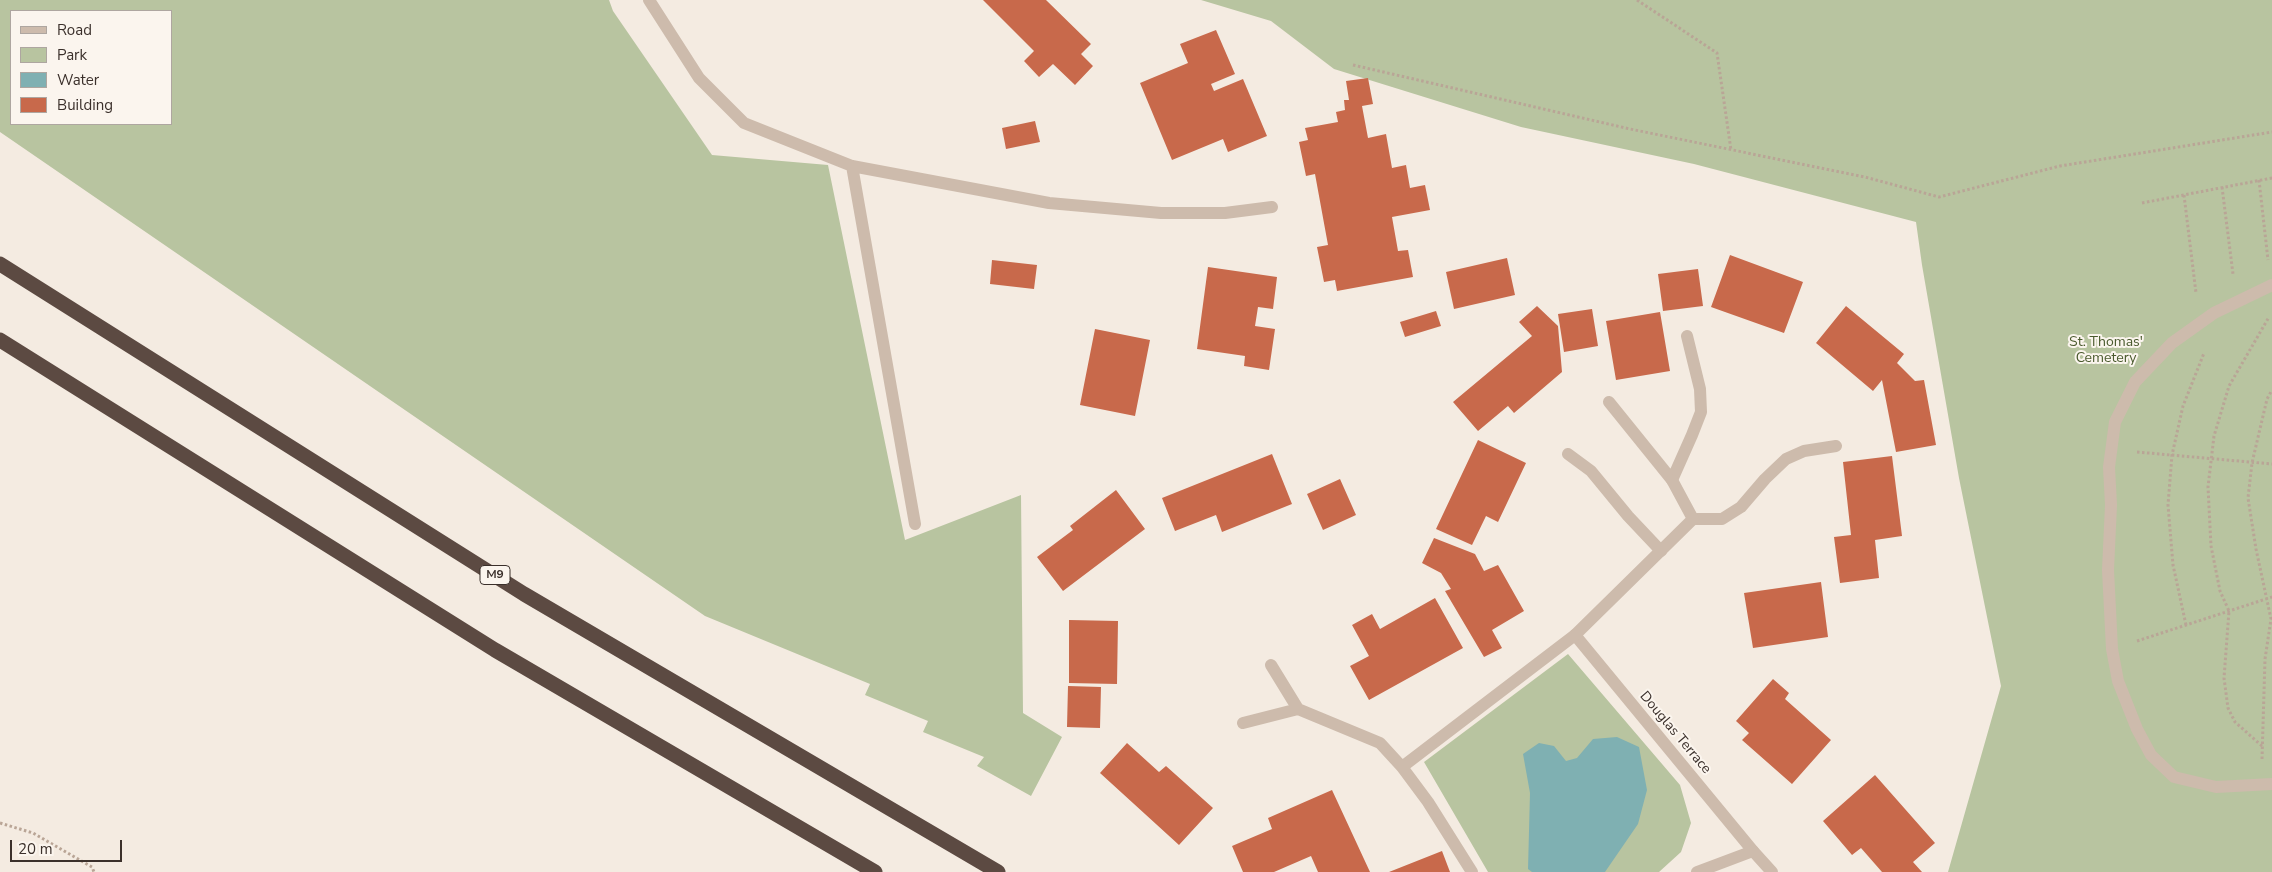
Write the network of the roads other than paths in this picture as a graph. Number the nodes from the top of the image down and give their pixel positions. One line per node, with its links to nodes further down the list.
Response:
1 (649, 0): 2 (street)
2 (852, 166): 3 (street); 13 (street)
3 (1272, 207)
4 (0, 264): 23 (highway, M9)
5 (2271, 285): 20 (street)
6 (1687, 336): 11 (street)
7 (0, 340): 22 (highway)
8 (1609, 402): 11 (street)
9 (1836, 446): 12 (street)
10 (1568, 454): 14 (street)
11 (1672, 480): 12 (street)
12 (1693, 519): 14 (street)
13 (916, 524)
14 (1661, 551): 15 (street)
15 (1575, 635): 19 (street); 21 (street, Douglas Terrace)
16 (1271, 665): 17 (street)
17 (1298, 709): 18 (street); 19 (street)
18 (1243, 723)
19 (1402, 767): 24 (street)
20 (2267, 784)
21 (1753, 851): 25 (street); 26 (street, Douglas Terrace)
22 (875, 872)
23 (998, 872)
24 (1472, 872)
25 (1697, 872)
26 (1772, 872)

